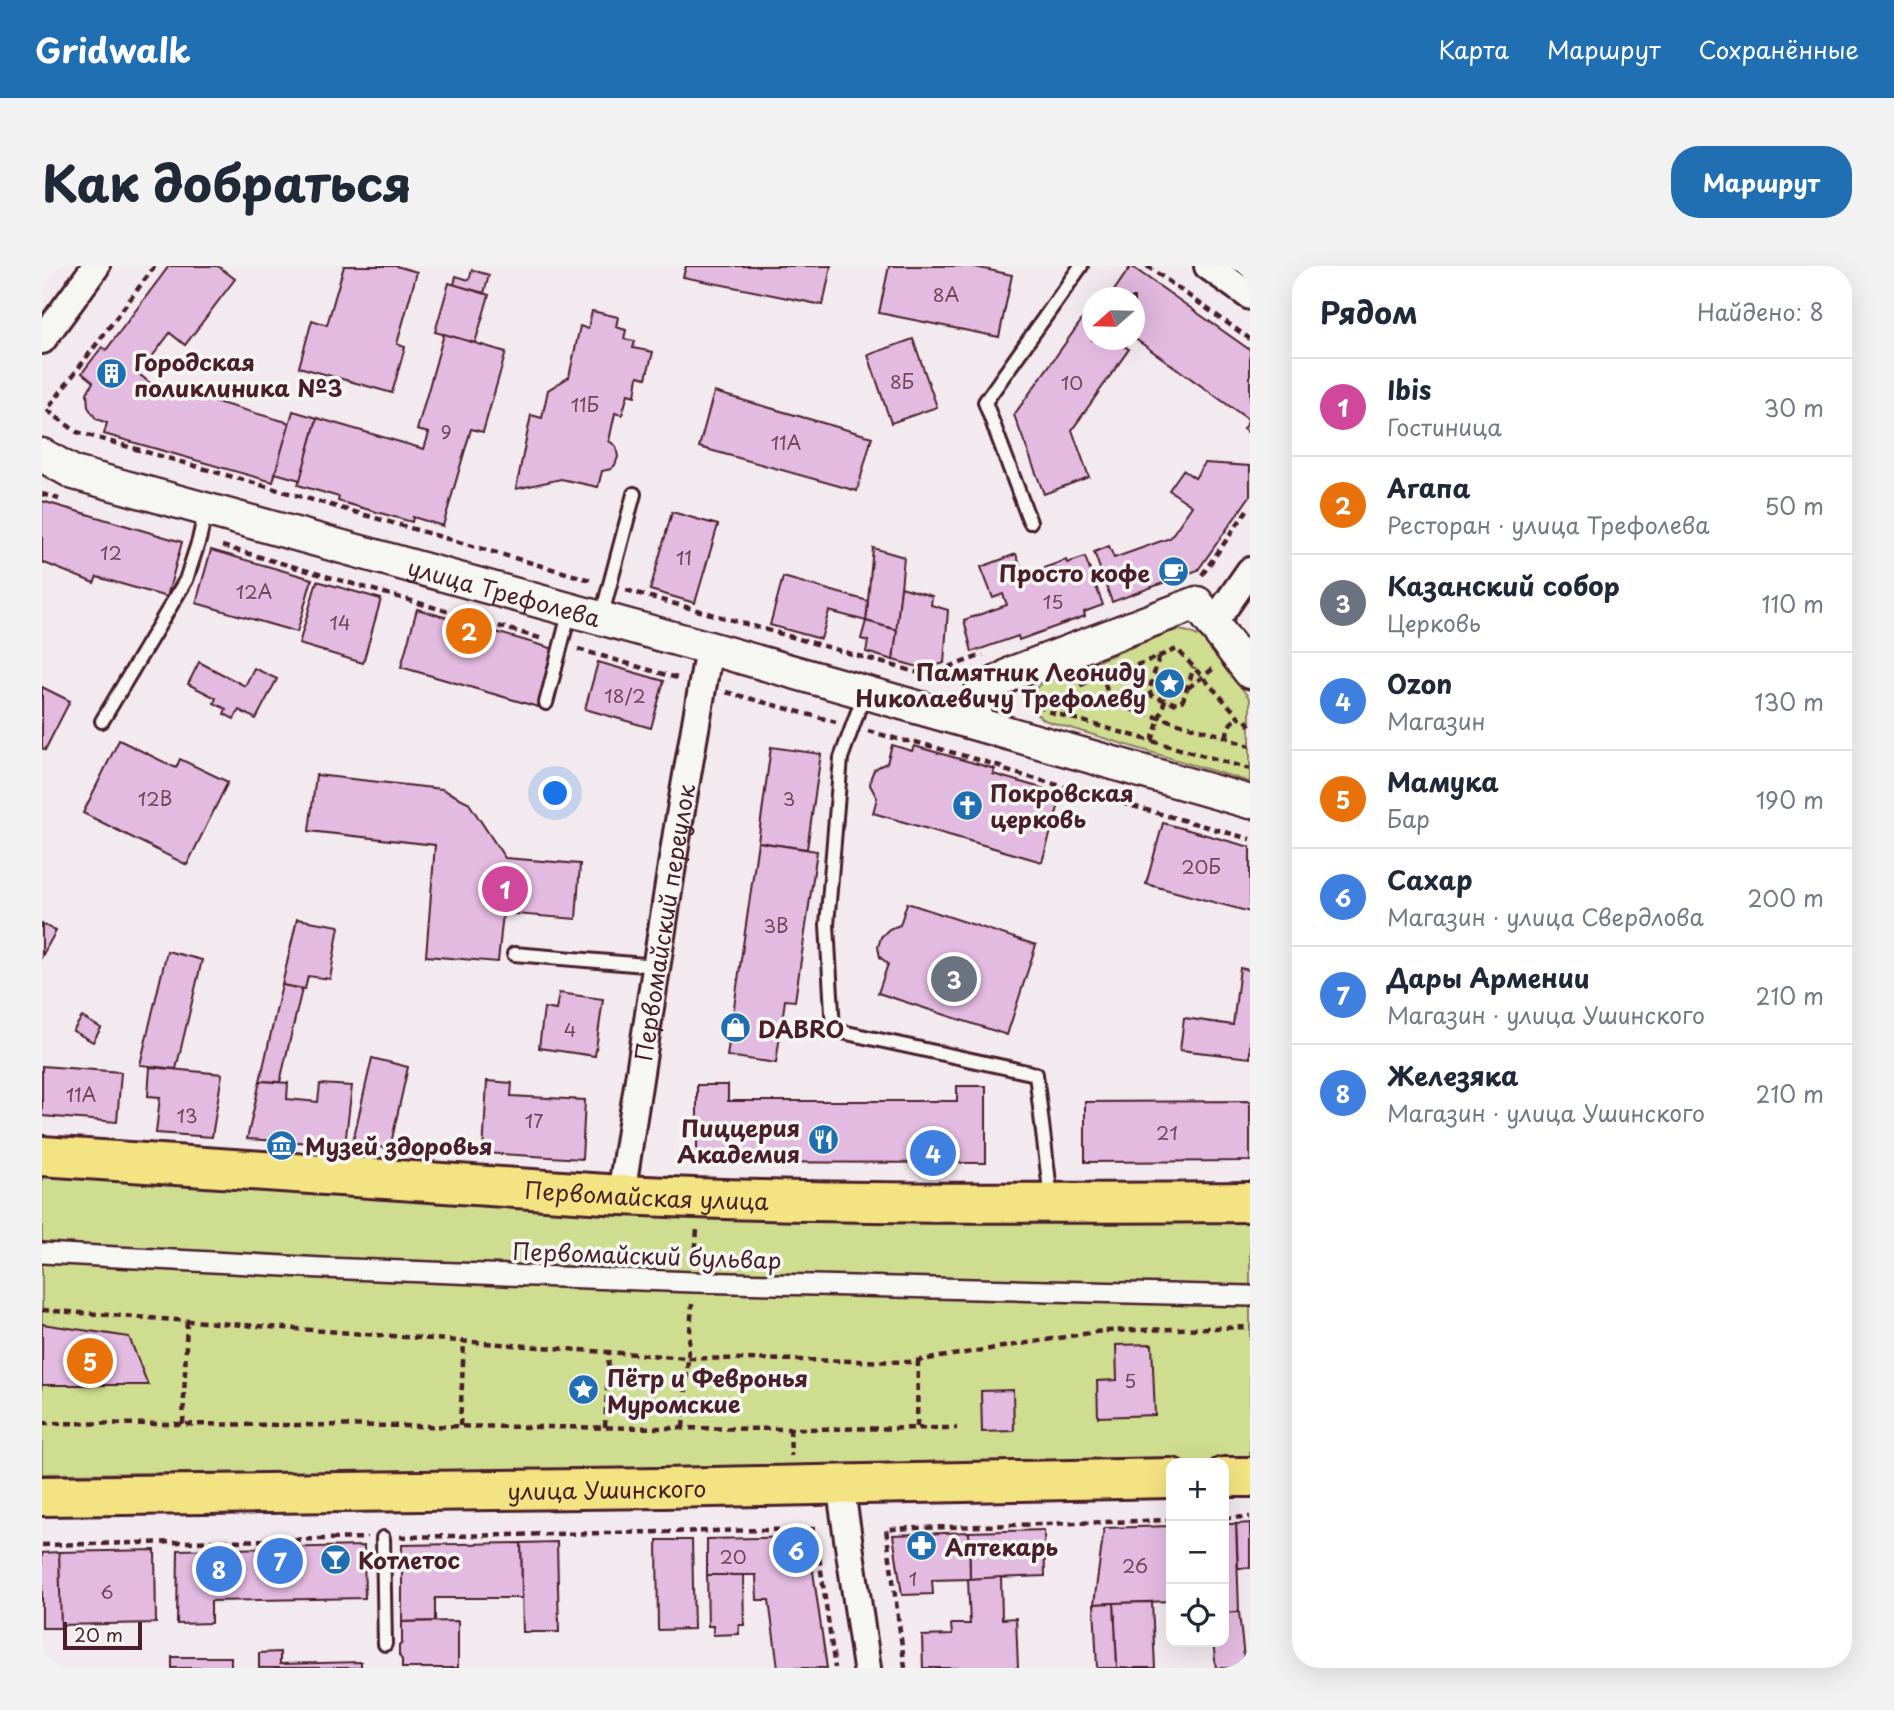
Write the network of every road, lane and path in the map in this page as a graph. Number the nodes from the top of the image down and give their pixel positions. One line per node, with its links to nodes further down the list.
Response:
1 (50, 266): 7 (path)
2 (96, 266): 10 (street)
3 (155, 266): 11 (path)
4 (1081, 266): 18 (lane)
5 (1147, 266): 9 (path)
6 (1208, 266): 8 (street)
7 (42, 278)
8 (1250, 296)
9 (1250, 339)
10 (42, 340)
11 (45, 408): 21 (path)
12 (42, 455): 17 (street, улица Трефолева)
13 (42, 494): 15 (path)
14 (634, 494): 21 (lane)
15 (68, 502)
16 (1250, 506): 22 (path)
17 (206, 509): 19 (lane); 23 (street, улица Трефолева)
18 (1030, 522)
19 (199, 540): 25 (path); 39 (lane)
20 (1244, 579): 22 (street)
21 (610, 585): 24 (lane); 30 (path)
22 (1200, 602): 29 (street); 30 (street)
23 (570, 610): 24 (street, улица Трефолева); 25 (lane)
24 (601, 619): 26 (street, улица Трефолева)
25 (561, 644): 32 (path); 36 (lane)
26 (709, 648): 32 (street, Первомайский переулок); 33 (street, улица Трефолева)
27 (1159, 657): 28 (path); 31 (path); 34 (path)
28 (1194, 667): 34 (path); 38 (path)
29 (1250, 671)
30 (1015, 672): 40 (street); 44 (path)
31 (1102, 679): 35 (path); 35 (path)
32 (703, 685): 42 (path); 50 (street, Первомайский переулок)
33 (864, 692): 40 (street, улица Трефолева); 42 (lane)
34 (1165, 700): 37 (path)
35 (1101, 701): 37 (path)
36 (546, 703)
37 (1159, 718): 43 (path); 44 (path)
38 (1240, 718): 41 (path); 43 (path)
39 (102, 720)
40 (970, 722): 47 (street, улица Трефолева)
41 (1250, 726)
42 (852, 727): 48 (path); 55 (lane)
43 (1227, 737): 45 (path)
44 (1152, 741): 46 (path)
45 (1250, 746)
46 (1250, 769)
47 (1250, 802)
48 (1250, 839)
49 (514, 954): 50 (lane)
50 (657, 966): 52 (street, Первомайский переулок)
51 (42, 1156): 52 (main road, Первомайская улица)
52 (621, 1195): 53 (main road, Первомайская улица)
53 (699, 1199): 55 (main road, Первомайская улица); 57 (path)
54 (1250, 1202): 55 (main road, Первомайская улица)
55 (1051, 1203)
56 (42, 1253): 57 (street, Первомайский бульвар)
57 (693, 1282): 58 (street, Первомайский бульвар); 64 (path)
58 (1250, 1296)
59 (42, 1310): 60 (path)
60 (187, 1320): 62 (path); 67 (path)
61 (1250, 1327): 65 (path)
62 (464, 1341): 63 (path); 68 (path)
63 (609, 1352): 64 (path); 69 (path)
64 (688, 1358): 65 (path); 72 (path)
65 (918, 1361): 70 (path)
66 (42, 1423): 67 (path)
67 (183, 1424): 68 (path)
68 (460, 1426): 69 (path)
69 (605, 1427): 72 (path)
70 (917, 1427): 71 (path); 72 (path)
71 (957, 1427)
72 (683, 1428)
73 (1229, 1477): 74 (main road)
74 (1250, 1477)
75 (1166, 1478): 76 (main road, улица Ушинского)
76 (840, 1484): 77 (main road, улица Ушинского); 85 (street)
77 (42, 1496)
78 (1250, 1517): 79 (path)
79 (1229, 1518)
80 (1166, 1520): 86 (path)
81 (383, 1538): 82 (path); 83 (lane); 84 (path)
82 (42, 1545)
83 (385, 1644)
84 (835, 1668)
85 (867, 1668)
86 (905, 1668)

